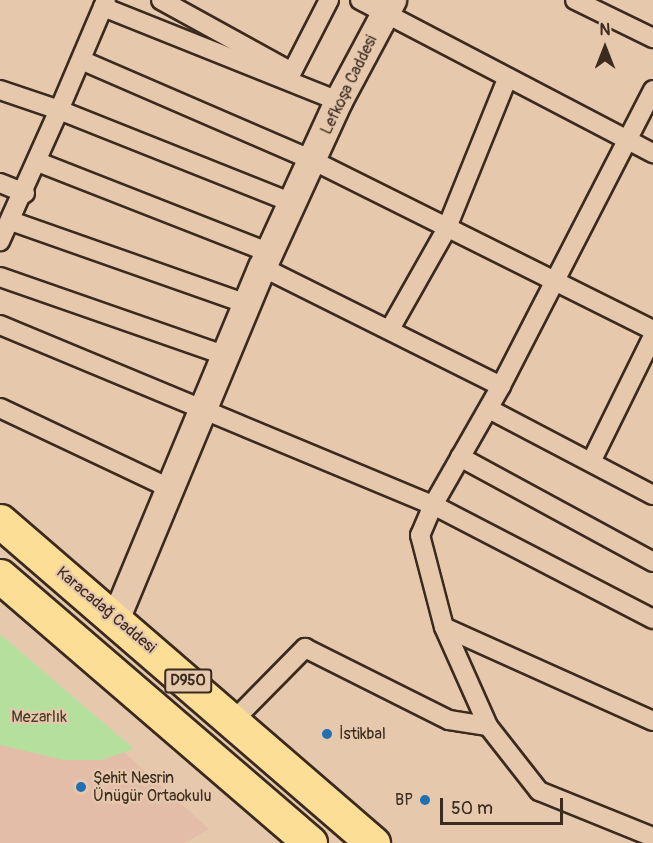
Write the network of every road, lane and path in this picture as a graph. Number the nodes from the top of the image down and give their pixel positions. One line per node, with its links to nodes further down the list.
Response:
1 (161, 0): 2 (street)
2 (329, 0)
3 (360, 0): 6 (street)
4 (575, 0): 7 (street)
5 (105, 3): 8 (street); 12 (street)
6 (389, 6): 9 (street); 12 (street, Lefkoşa Caddesi)
7 (653, 38)
8 (81, 60): 13 (street); 16 (street)
9 (507, 80): 14 (street); 22 (street)
10 (0, 90): 13 (street)
11 (653, 90): 14 (street)
12 (338, 101): 16 (street, Lefkoşa Caddesi)
13 (60, 110): 17 (street); 20 (street)
14 (630, 141): 15 (street); 26 (street)
15 (653, 153)
16 (314, 161): 20 (street, Lefkoşa Caddesi); 22 (street)
17 (38, 162): 19 (street); 24 (street)
18 (0, 183): 19 (street)
19 (25, 194): 21 (street)
20 (293, 203): 24 (street, Lefkoşa Caddesi)
21 (11, 220): 23 (street); 27 (street)
22 (446, 230): 26 (street); 29 (street)
23 (0, 241)
24 (266, 260): 27 (street, Lefkoşa Caddesi); 29 (street)
25 (0, 277): 32 (street)
26 (556, 281): 30 (street); 33 (street)
27 (247, 304): 32 (street, Lefkoşa Caddesi)
28 (0, 325): 35 (street)
29 (390, 329): 33 (street)
30 (653, 330)
31 (653, 336): 38 (street)
32 (227, 356): 35 (street, Lefkoşa Caddesi)
33 (501, 386): 36 (street)
34 (0, 408): 39 (street)
35 (205, 409): 39 (street, Lefkoşa Caddesi); 41 (street)
36 (489, 409): 37 (street); 38 (street)
37 (460, 457): 41 (street); 43 (street)
38 (591, 462): 40 (street)
39 (171, 489): 45 (street, Lefkoşa Caddesi)
40 (653, 495)
41 (433, 505): 46 (street); 47 (street)
42 (0, 521): 45 (highway, Karacadağ Caddesi / D950)
43 (653, 562)
44 (0, 576): 53 (highway, D950)
45 (116, 617): 48 (highway, Karacadağ Caddesi / D950)
46 (653, 619)
47 (444, 627): 49 (street); 50 (street)
48 (233, 721): 50 (street); 54 (highway, Karacadağ Caddesi / D950)
49 (653, 721)
50 (488, 726): 51 (street)
51 (629, 836): 52 (street)
52 (653, 837)
53 (310, 843)
54 (373, 843)

